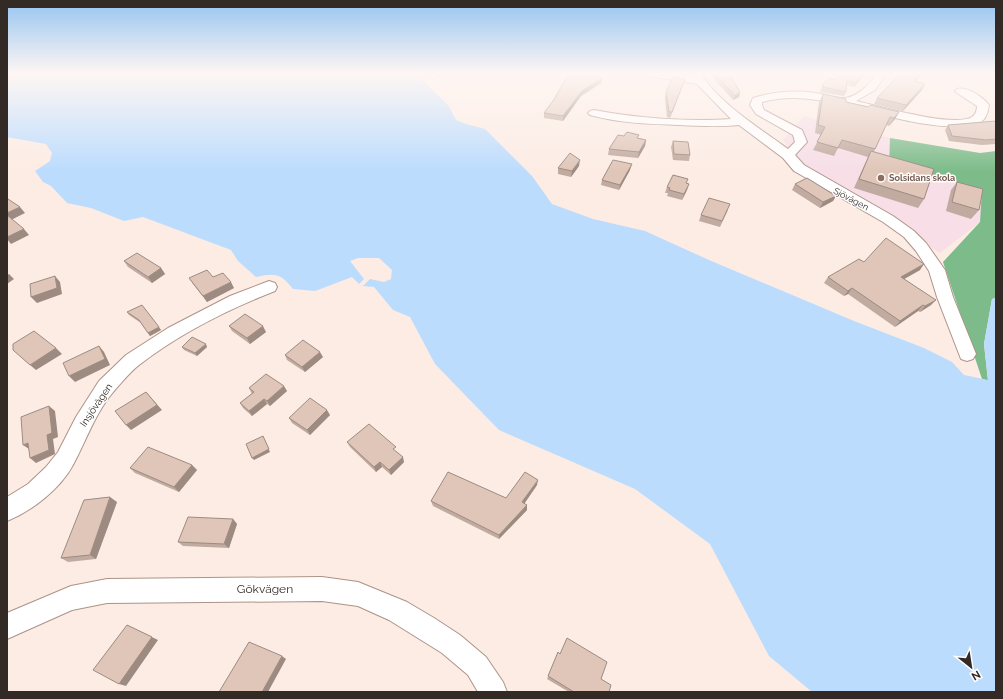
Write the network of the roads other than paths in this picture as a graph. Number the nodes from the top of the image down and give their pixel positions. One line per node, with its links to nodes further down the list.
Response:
1 (725, 106): 6 (street, Sjövägen)
2 (756, 106): 7 (street)
3 (866, 106): 4 (street)
4 (982, 106)
5 (594, 113): 6 (street)
6 (740, 121): 7 (street, Sjövägen)
7 (788, 155): 9 (street, Sjövägen)
8 (269, 287): 10 (street, Insjövägen)
9 (967, 354)
10 (7, 510)
11 (7, 626): 12 (street, Gökvägen)
12 (493, 692)

